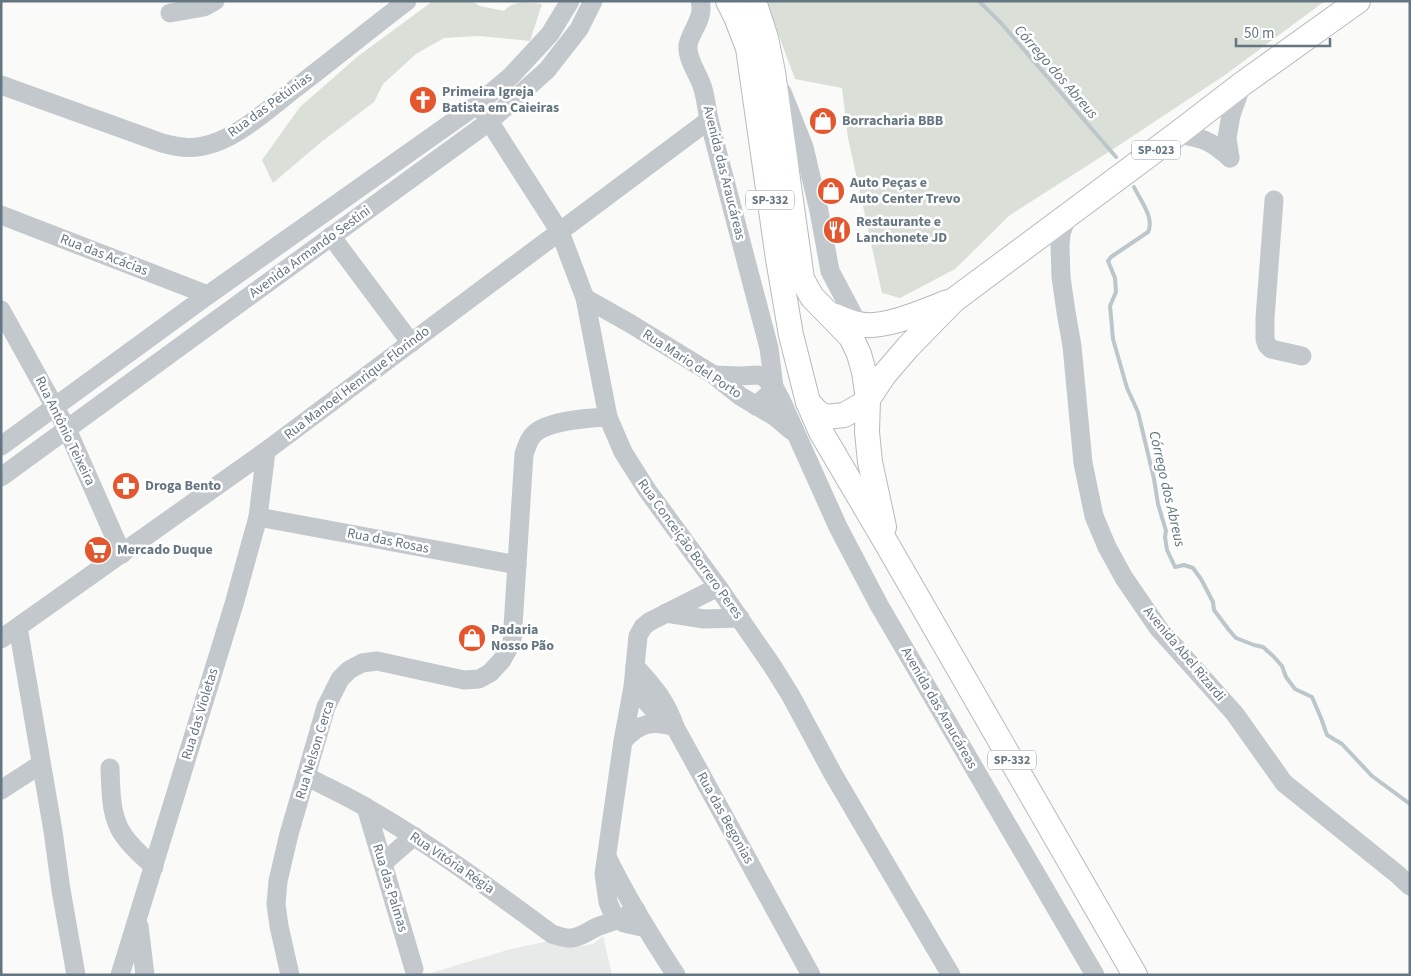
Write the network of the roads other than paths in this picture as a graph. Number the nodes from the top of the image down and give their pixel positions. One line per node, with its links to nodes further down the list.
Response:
1 (215, 1): 10 (street)
2 (407, 1): 9 (street, Rua das Petúnias)
3 (570, 1): 14 (street, Avenida Armando Sestini)
4 (594, 1): 16 (street, Avenida Armando Sestini)
5 (700, 1): 15 (street, Avenida das Araucáreas)
6 (728, 1): 38 (main road, SP-332)
7 (754, 1): 11 (main road, SP-332)
8 (1358, 1): 12 (main road, SP-023)
9 (391, 7): 13 (street, Rua das Petúnias)
10 (170, 13)
11 (773, 72): 27 (main road, SP-332); 28 (street)
12 (1242, 84): 17 (main road, SP-023); 17 (street)
13 (1, 85)
14 (478, 104): 16 (street, Rua Conceição Borrero Peres); 23 (street, Avenida Armando Sestini)
15 (709, 120): 21 (street, Rua Manoel Henrique Florindo); 31 (street, Avenida das Araucáreas)
16 (490, 121): 21 (street, Rua Conceição Borrero Peres); 22 (street, Avenida Armando Sestini)
17 (1176, 134): 19 (main road, SP-023)
18 (1274, 200): 32 (street)
19 (1072, 212): 25 (main road, SP-023); 69 (street, Avenida Abel Rizardi)
20 (1, 215): 23 (street, Rua das Acácias)
21 (560, 232): 24 (street, Rua Conceição Borrero Peres); 29 (street, Rua Manoel Henrique Florindo)
22 (331, 236): 29 (street); 42 (street, Avenida Armando Sestini)
23 (208, 295): 40 (street, Avenida Armando Sestini)
24 (585, 298): 33 (street, Rua Mario del Porto); 41 (street, Rua Conceição Borrero Peres)
25 (954, 300): 28 (main road, SP-023); 30 (main road, SP-023)
26 (1, 310): 40 (street, Rua Antônio Teixeira)
27 (828, 313): 28 (main road, SP-023); 37 (main road, SP-332)
28 (858, 324)
29 (411, 343): 45 (street, Rua Manoel Henrique Florindo)
30 (908, 347): 37 (main road, SP-023); 46 (main road)
31 (769, 348): 34 (street); 35 (street, Avenida das Araucáreas)
32 (1302, 356)
33 (714, 375): 34 (street); 36 (street, Rua Mario del Porto)
34 (753, 375): 35 (street); 36 (street)
35 (774, 387): 39 (street); 43 (street, Avenida das Araucáreas)
36 (740, 396): 39 (street, Rua Mario del Porto)
37 (868, 399): 38 (main road); 46 (main road, SP-332)
38 (808, 402): 49 (main road, SP-332)
39 (756, 406): 43 (street, Rua Mario del Porto)
40 (56, 407): 42 (street, Rua Antônio Teixeira); 44 (street, Avenida Armando Sestini)
41 (608, 417): 51 (street, Rua Nelson Cerca); 52 (street, Rua Conceição Borrero Peres)
42 (67, 429): 47 (street, Avenida Armando Sestini); 50 (street, Rua Antônio Teixeira)
43 (796, 434): 84 (street, Avenida das Araucáreas)
44 (1, 446)
45 (266, 451): 48 (street, Rua das Violetas); 50 (street, Rua Manoel Henrique Florindo)
46 (870, 462): 49 (main road, SP-332)
47 (1, 477)
48 (258, 517): 51 (street, Rua das Rosas); 68 (street, Rua das Violetas)
49 (888, 546): 85 (main road, SP-332)
50 (122, 554): 55 (street, Rua Manoel Henrique Florindo)
51 (517, 565): 63 (street, Rua Nelson Cerca)
52 (718, 587): 53 (street); 54 (street, Rua Conceição Borrero Peres)
53 (666, 613): 54 (street); 57 (street)
54 (740, 618): 83 (street, Rua Conceição Borrero Peres)
55 (18, 627): 56 (street, Rua Manoel Henrique Florindo); 61 (street)
56 (1, 639)
57 (635, 666): 58 (street); 59 (street, Rua das Begonias)
58 (633, 687): 59 (street, Rua das Begonias); 60 (street)
59 (670, 725): 60 (street); 82 (street, Rua das Begonias)
60 (623, 740): 70 (street)
61 (41, 764): 64 (street); 77 (street)
62 (110, 768): 68 (street)
63 (306, 776): 65 (street, Rua Vitória Régia); 80 (street, Rua Nelson Cerca)
64 (1, 790)
65 (366, 807): 66 (street, Rua Vitória Régia); 67 (street, Rua das Palmas)
66 (414, 836): 67 (street); 74 (street, Rua Vitória Régia)
67 (383, 863): 76 (street, Rua das Palmas)
68 (154, 867): 72 (street, Rua das Violetas)
69 (1410, 886)
70 (615, 892): 71 (street); 73 (street); 74 (street)
71 (636, 910): 73 (street, Rua Vitória Régia); 75 (street)
72 (138, 920): 78 (street, Rua das Violetas); 79 (street)
73 (618, 920): 74 (street, Rua Vitória Régia); 75 (street)
74 (595, 928)
75 (646, 928): 81 (street)
76 (414, 969)
77 (76, 975)
78 (120, 975)
79 (145, 975)
80 (290, 975)
81 (676, 975)
82 (810, 975)
83 (951, 975)
84 (1095, 975)
85 (1135, 975)

